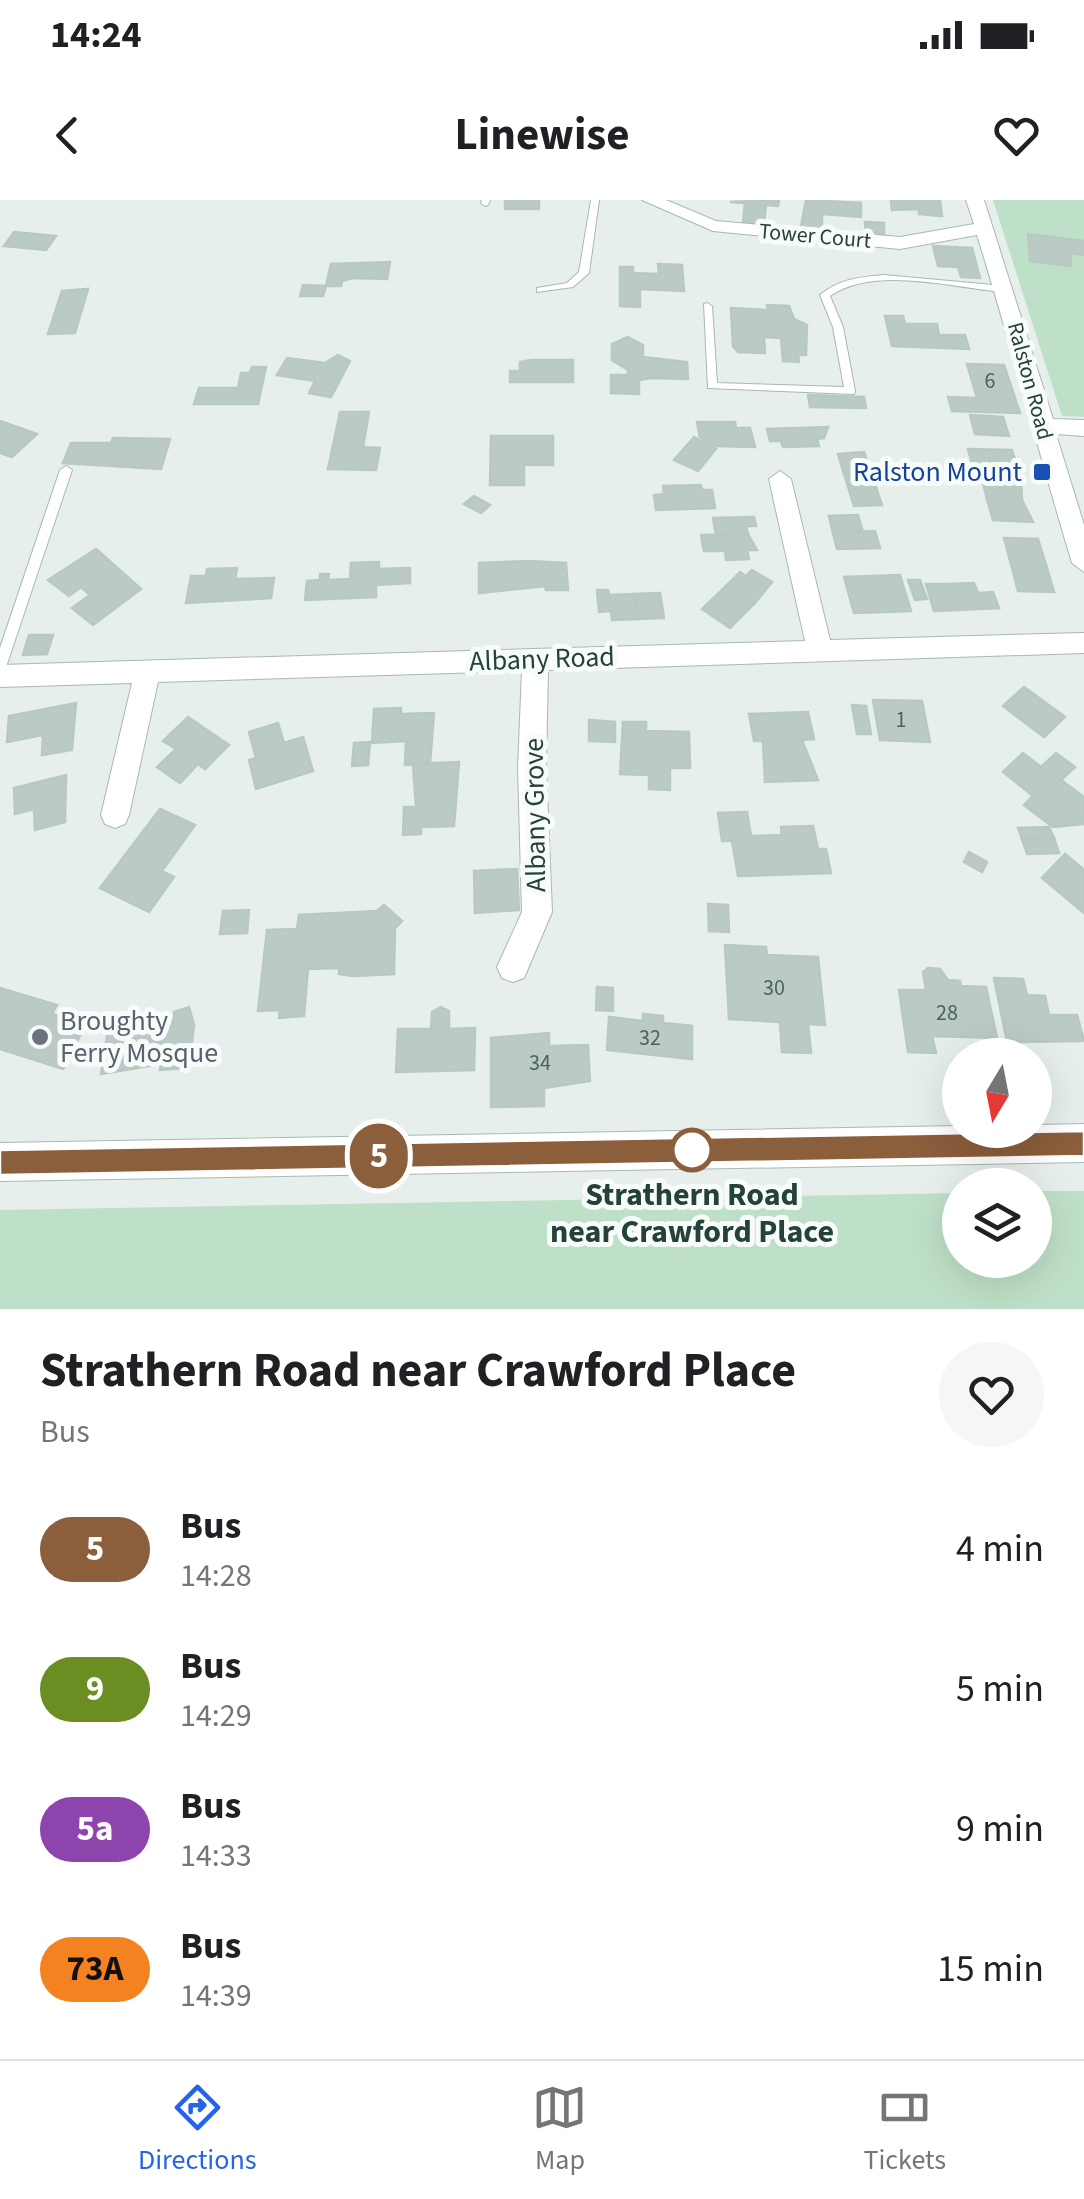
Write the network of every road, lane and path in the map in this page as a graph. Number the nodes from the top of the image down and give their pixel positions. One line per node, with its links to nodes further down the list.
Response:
1 (595, 200): 6 (lane)
2 (651, 200): 4 (street, Tower Court)
3 (975, 200): 4 (street, Ralston Road)
4 (984, 228): 5 (street, Ralston Road)
5 (1004, 289): 7 (lane); 8 (street, Ralston Road)
6 (540, 290)
7 (707, 306)
8 (1044, 426): 9 (street); 12 (street, Ralston Road)
9 (1084, 428)
10 (66, 470): 16 (lane)
11 (780, 479): 14 (street)
12 (1084, 563)
13 (1084, 643): 14 (street, Albany Road)
14 (820, 650): 15 (street, Albany Road)
15 (535, 660): 17 (street, Albany Road); 20 (street, Albany Grove)
16 (0, 668)
17 (148, 673): 18 (street, Albany Road); 19 (street)
18 (0, 676)
19 (115, 815)
20 (513, 967)
21 (1084, 1144): 22 (street)
22 (0, 1162)

